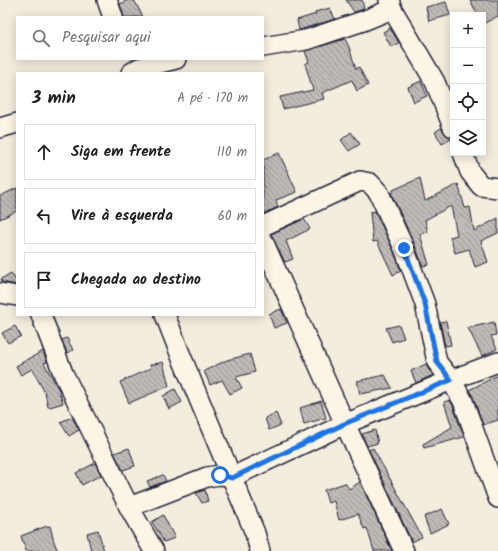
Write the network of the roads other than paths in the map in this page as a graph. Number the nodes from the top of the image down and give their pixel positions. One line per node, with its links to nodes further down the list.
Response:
1 (107, 0): 3 (street)
2 (391, 4): 4 (street); 7 (street)
3 (114, 16)
4 (264, 47)
5 (172, 60): 6 (street)
6 (136, 68)
7 (450, 120)
8 (16, 123): 9 (street)
9 (0, 128)
10 (464, 156): 11 (street)
11 (498, 188)
12 (264, 226): 19 (street)
13 (264, 243): 20 (street)
14 (0, 293): 15 (street)
15 (16, 296)
16 (41, 316): 23 (street)
17 (165, 316): 21 (street)
18 (498, 362): 19 (street)
19 (451, 380): 20 (street); 22 (street)
20 (344, 424): 21 (street); 26 (street)
21 (232, 478): 23 (street); 25 (street)
22 (498, 498)
23 (128, 507): 24 (street)
24 (154, 551)
25 (260, 551)
26 (404, 551)

